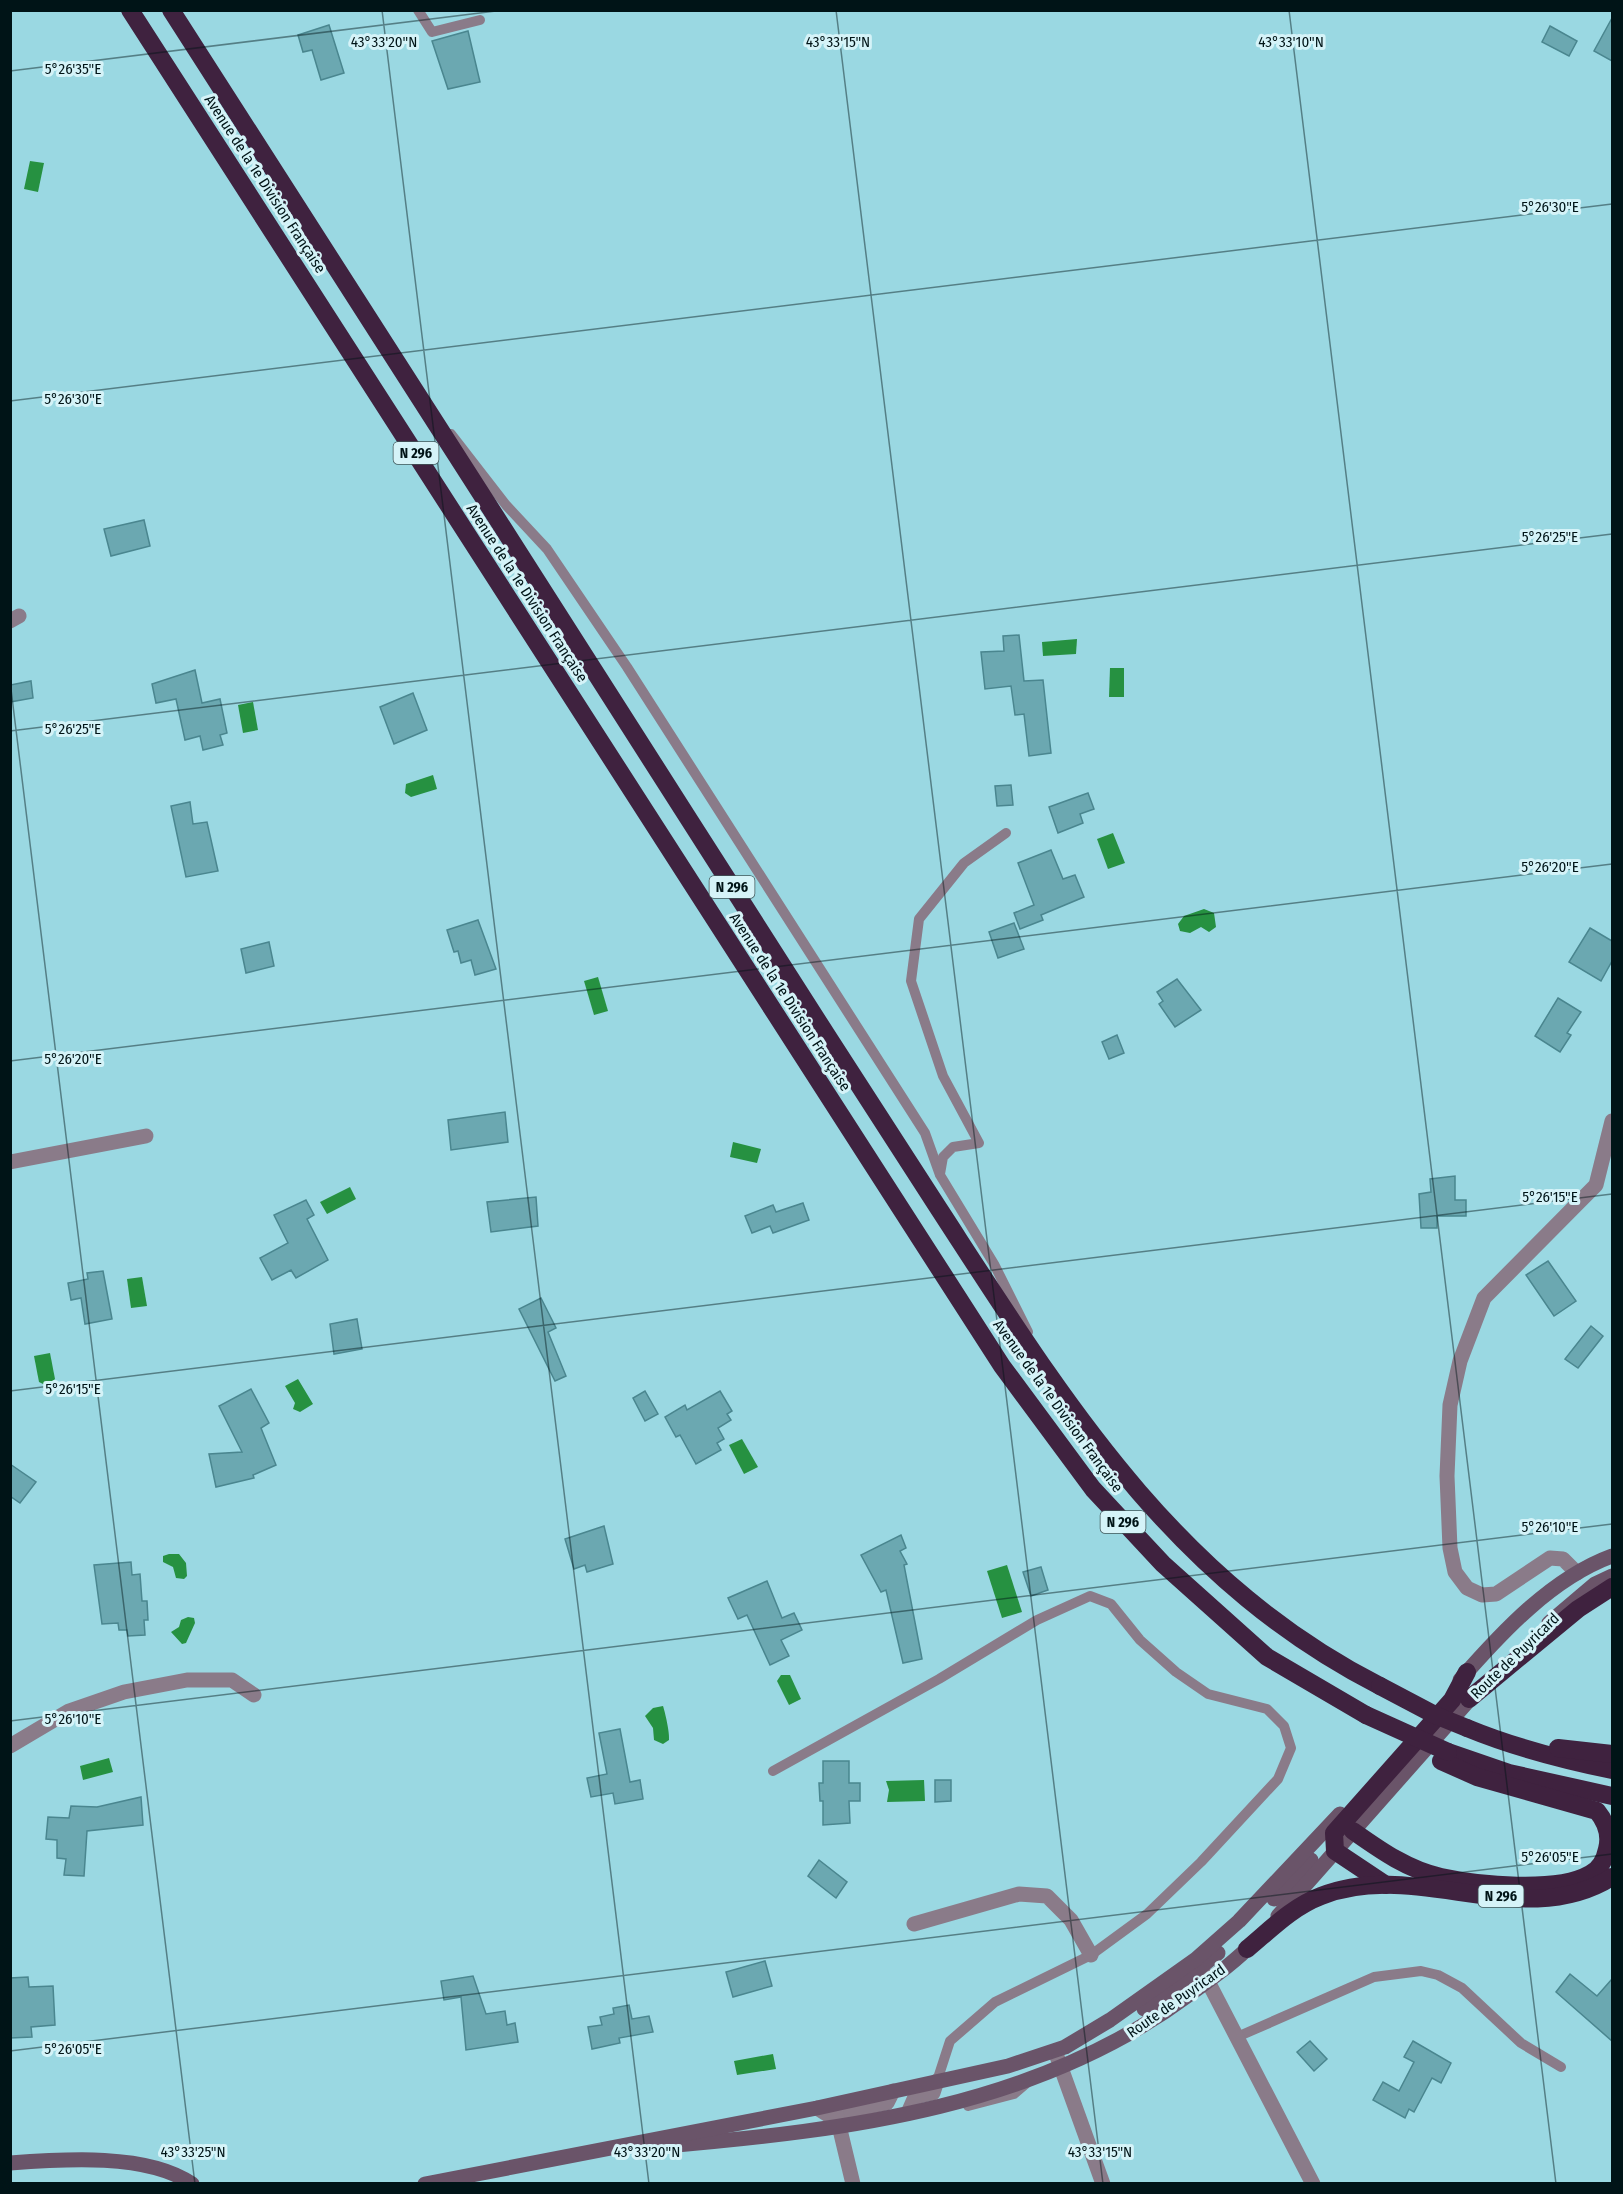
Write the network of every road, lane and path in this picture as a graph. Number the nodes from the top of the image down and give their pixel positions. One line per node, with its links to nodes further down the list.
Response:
1 (130, 10): 22 (highway, Avenue de la 1e Division Française / N 296, bridge)
2 (171, 10): 5 (highway, Avenue de la 1e Division Française / N 296)
3 (418, 10): 4 (lane)
4 (480, 20)
5 (429, 413): 10 (lane); 11 (highway, Avenue de la 1e Division Française / N 296)
6 (1006, 833): 10 (lane)
7 (1612, 1121): 13 (street)
8 (146, 1136): 9 (street)
9 (10, 1162)
10 (940, 1175): 11 (lane)
11 (1055, 1386): 19 (highway, Avenue de la 1e Division Française / N 296, bridge)
12 (1612, 1556): 13 (main road, Route de Puyricard)
13 (1577, 1573): 16 (main road, Route de Puyricard)
14 (1612, 1576): 18 (main road, Route de Puyricard)
15 (1612, 1587): 18 (highway)
16 (1467, 1672): 26 (highway); 32 (main road, Route de Puyricard)
17 (254, 1695): 20 (street)
18 (1469, 1699): 26 (main road, Route de Puyricard)
19 (1496, 1740): 21 (highway); 23 (highway, N 296)
20 (10, 1746)
21 (1612, 1754)
22 (1444, 1756): 25 (highway, Avenue de la 1e Division Française / N 296); 27 (highway)
23 (1612, 1770)
24 (773, 1771): 31 (lane)
25 (1612, 1796)
26 (1341, 1839): 27 (highway); 28 (highway, N 296); 30 (main road, Route de Puyricard); 32 (main road)
27 (1608, 1871): 28 (highway, N 296)
28 (1386, 1885): 30 (highway)
29 (914, 1924): 31 (street)
30 (1247, 1949): 32 (main road, Route de Puyricard)
31 (1091, 1954): 38 (lane)
32 (1202, 1969): 33 (street); 34 (main road, Route de Puyricard); 36 (main road, Route de Puyricard)
33 (1237, 2037): 35 (lane); 50 (street)
34 (1055, 2051): 36 (street); 38 (main road, Route de Puyricard)
35 (1562, 2067)
36 (1061, 2069): 37 (main road, Route de Puyricard); 49 (street)
37 (1031, 2080): 41 (main road, Route de Puyricard); 43 (lane)
38 (937, 2081): 39 (main road, Route de Puyricard); 41 (street)
39 (893, 2091): 40 (main road, Route de Puyricard); 42 (street)
40 (817, 2108): 42 (street); 44 (main road, Route de Puyricard)
41 (908, 2113): 43 (main road, Route de Puyricard)
42 (838, 2119): 43 (main road, Route de Puyricard); 44 (main road, Route de Puyricard); 48 (street)
43 (877, 2119)
44 (591, 2153): 47 (main road, Route de Puyricard)
45 (10, 2163): 46 (main road)
46 (192, 2184)
47 (425, 2184)
48 (853, 2184)
49 (1103, 2184)
50 (1313, 2184)

